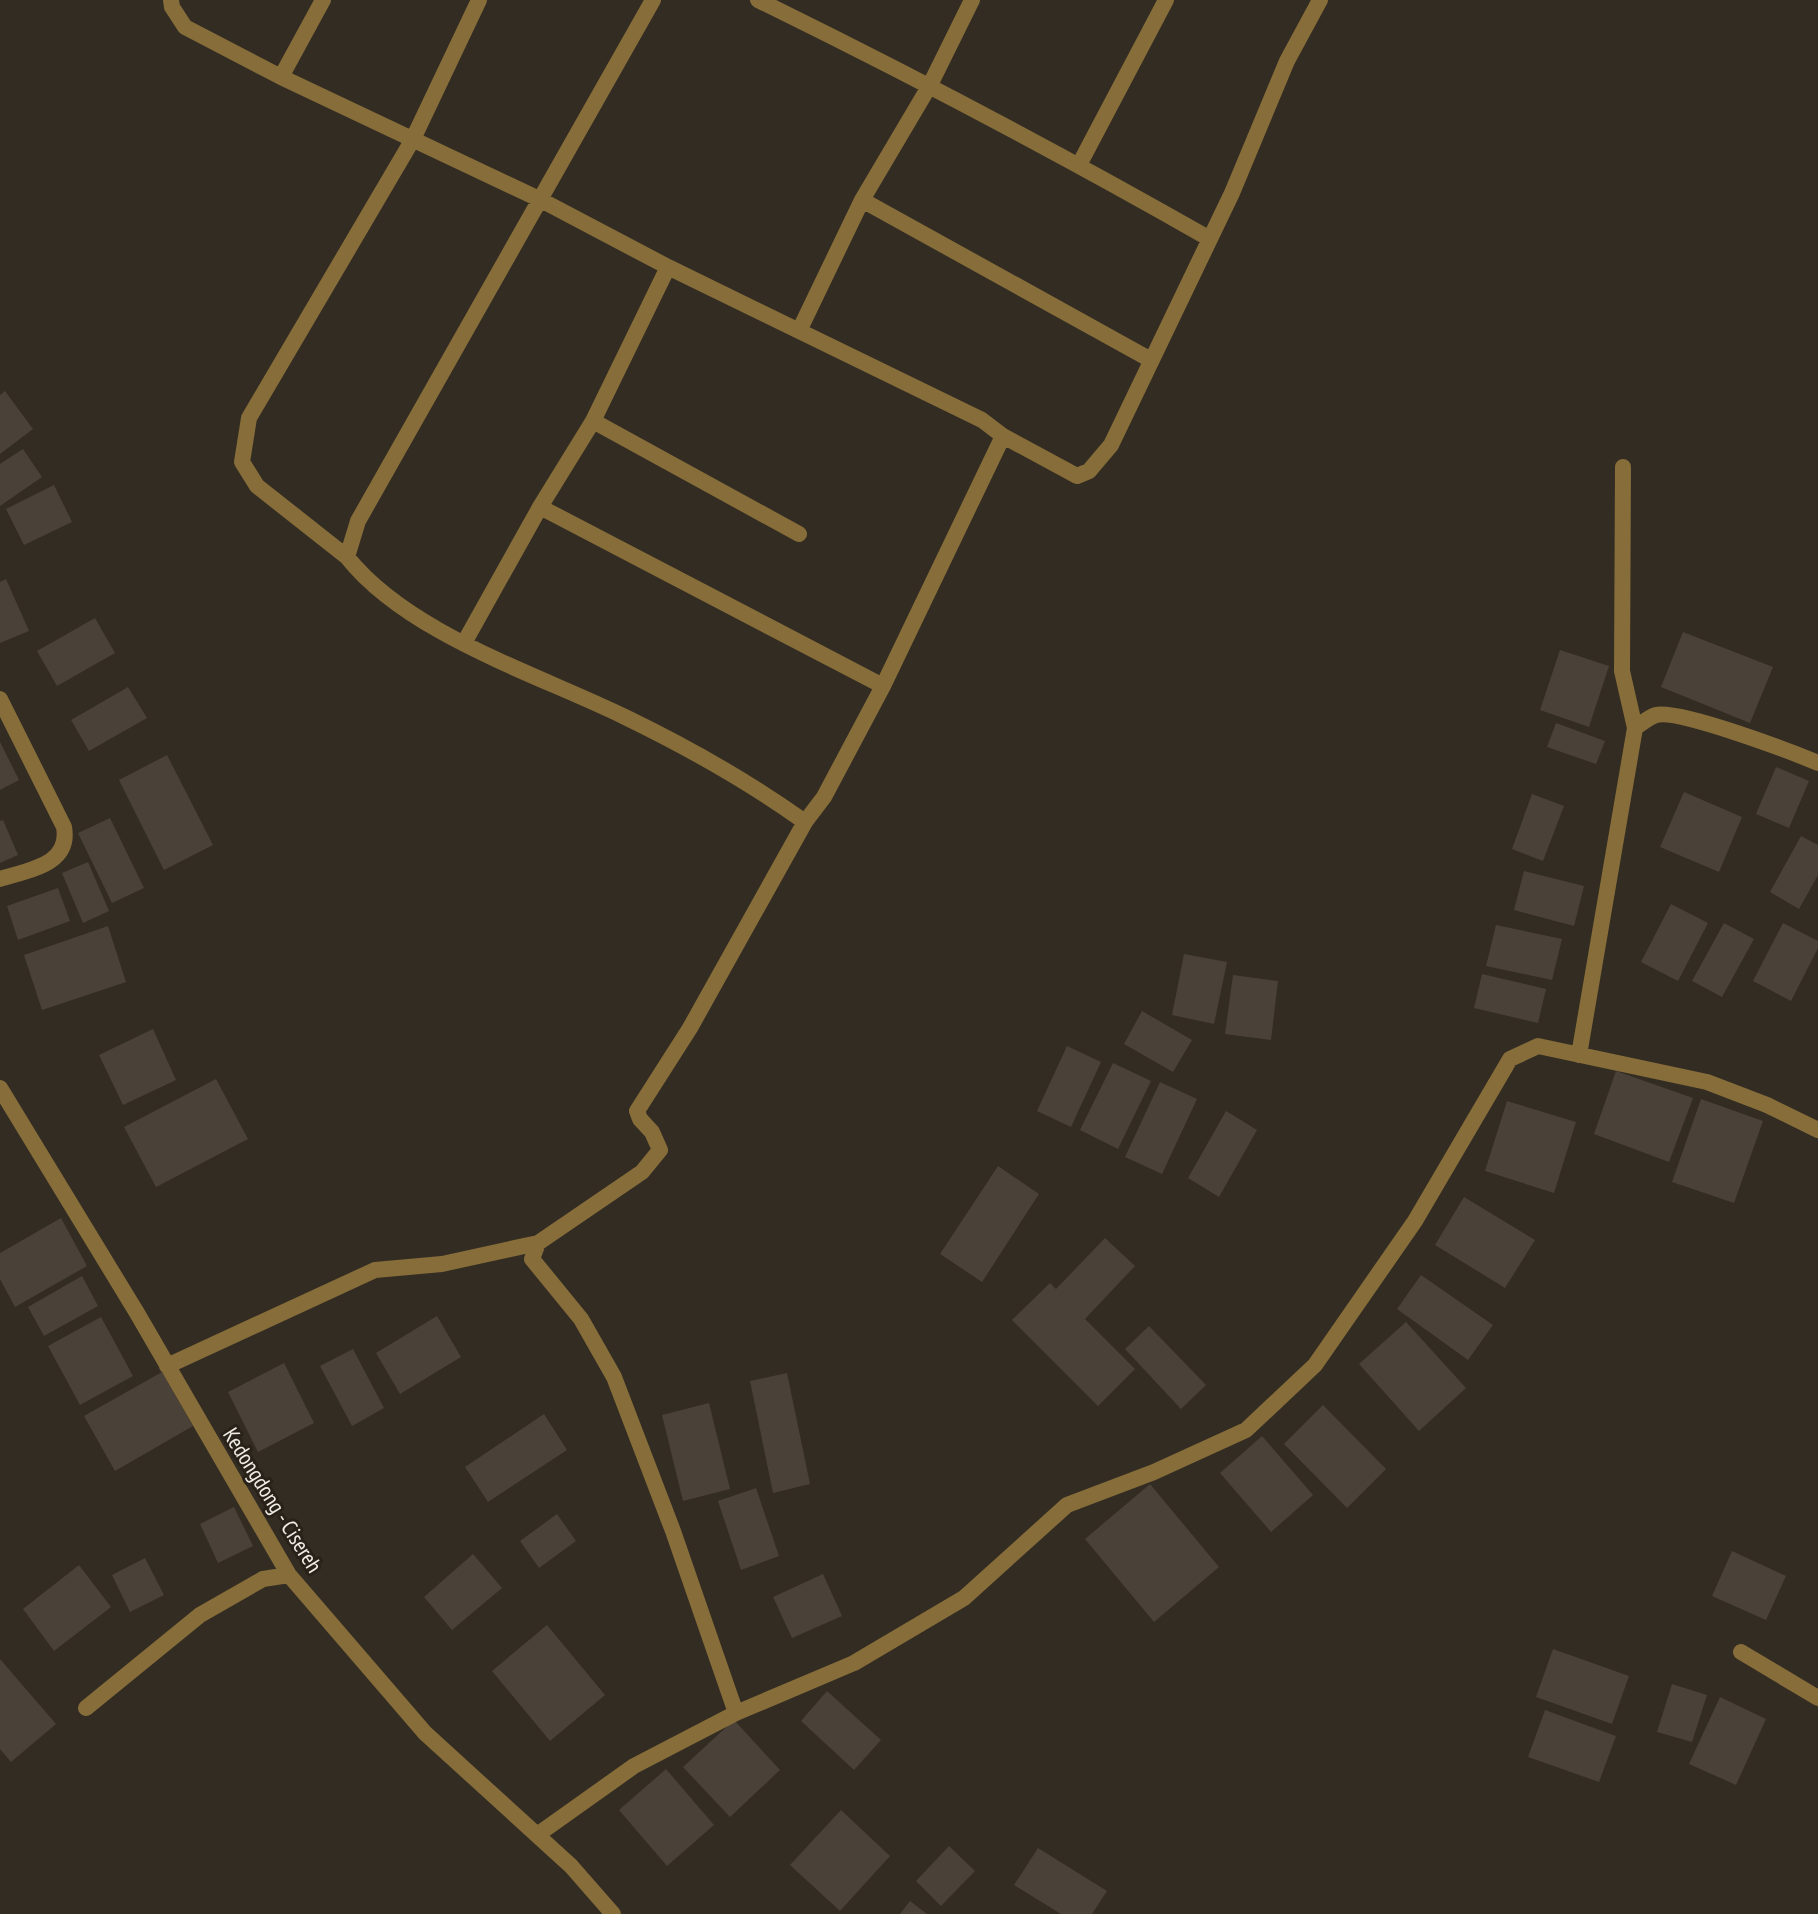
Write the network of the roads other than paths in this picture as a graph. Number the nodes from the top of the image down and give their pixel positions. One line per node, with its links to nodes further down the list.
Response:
1 (171, 0): 9 (street)
2 (323, 0): 9 (street)
3 (479, 0): 11 (street)
4 (653, 0): 13 (street)
5 (758, 0): 10 (street)
6 (972, 0): 10 (street)
7 (1166, 0): 12 (street)
8 (1320, 0): 15 (street)
9 (281, 77): 11 (street)
10 (930, 85): 12 (street); 14 (street)
11 (413, 139): 13 (street); 24 (street)
12 (1079, 165): 15 (street)
13 (539, 199): 16 (street); 24 (street)
14 (862, 200): 17 (street); 18 (street)
15 (1210, 239): 18 (street)
16 (668, 267): 17 (street); 19 (street)
17 (799, 331): 20 (street)
18 (1151, 360): 20 (street)
19 (593, 421): 22 (street); 23 (street)
20 (1003, 436): 26 (street)
21 (1623, 467): 28 (street)
22 (540, 507): 25 (street); 26 (street)
23 (799, 534)
24 (347, 557): 25 (street)
25 (464, 643): 30 (street)
26 (883, 686): 30 (street)
27 (0, 699): 31 (street)
28 (1635, 728): 29 (street); 32 (street)
29 (1818, 763)
30 (805, 822): 35 (street)
31 (0, 879)
32 (1579, 1055): 34 (street); 41 (street)
33 (0, 1088): 36 (street, Kedongdong - Cisereh)
34 (1818, 1130)
35 (538, 1243): 36 (street); 41 (street)
36 (167, 1366): 37 (street, Kedongdong - Cisereh)
37 (289, 1575): 40 (street); 42 (street, Kedongdong - Cisereh)
38 (1741, 1652): 39 (street)
39 (1818, 1698)
40 (86, 1708)
41 (736, 1713): 42 (street)
42 (537, 1835): 43 (street, Kedongdong - Cisereh)
43 (613, 1914)

